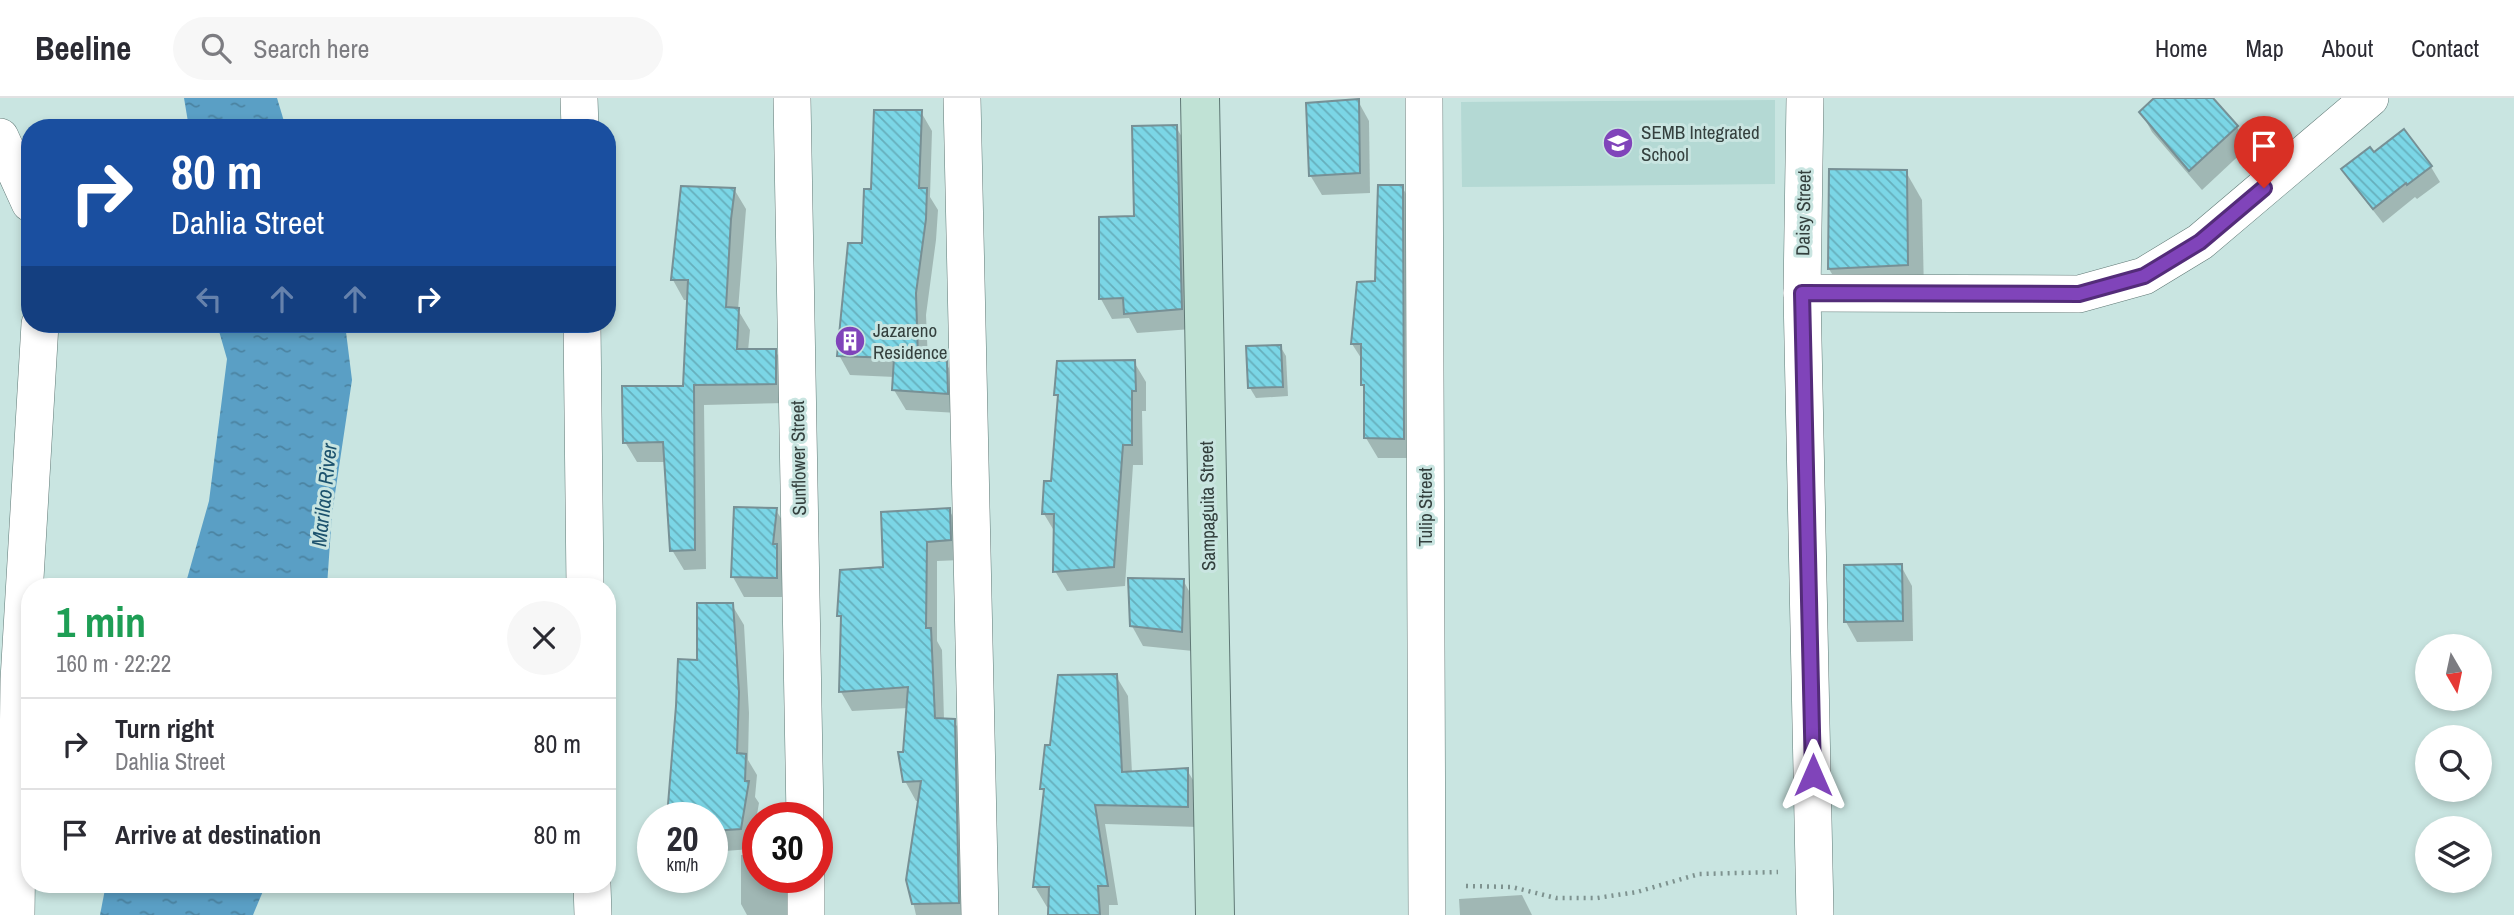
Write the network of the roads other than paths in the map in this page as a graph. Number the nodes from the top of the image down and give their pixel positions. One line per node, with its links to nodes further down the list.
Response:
1 (579, 98): 8 (street)
2 (792, 98): 16 (street, Sunflower Street)
3 (962, 98): 23 (street)
4 (1200, 98): 24 (street, Sampaguita Street)
5 (1424, 98): 19 (street, Tulip Street)
6 (1805, 98): 11 (street, Daisy Street)
7 (2370, 98): 11 (street)
8 (580, 119)
9 (2, 147): 10 (street)
10 (21, 185)
11 (1802, 293): 25 (street, Daisy Street)
12 (39, 333): 15 (street)
13 (582, 333): 14 (street)
14 (585, 578)
15 (10, 673): 20 (street)
16 (805, 802)
17 (592, 893): 21 (street)
18 (806, 893): 22 (street)
19 (1427, 901)
20 (16, 915)
21 (593, 915)
22 (806, 915)
23 (980, 915)
24 (1215, 915)
25 (1815, 915)

